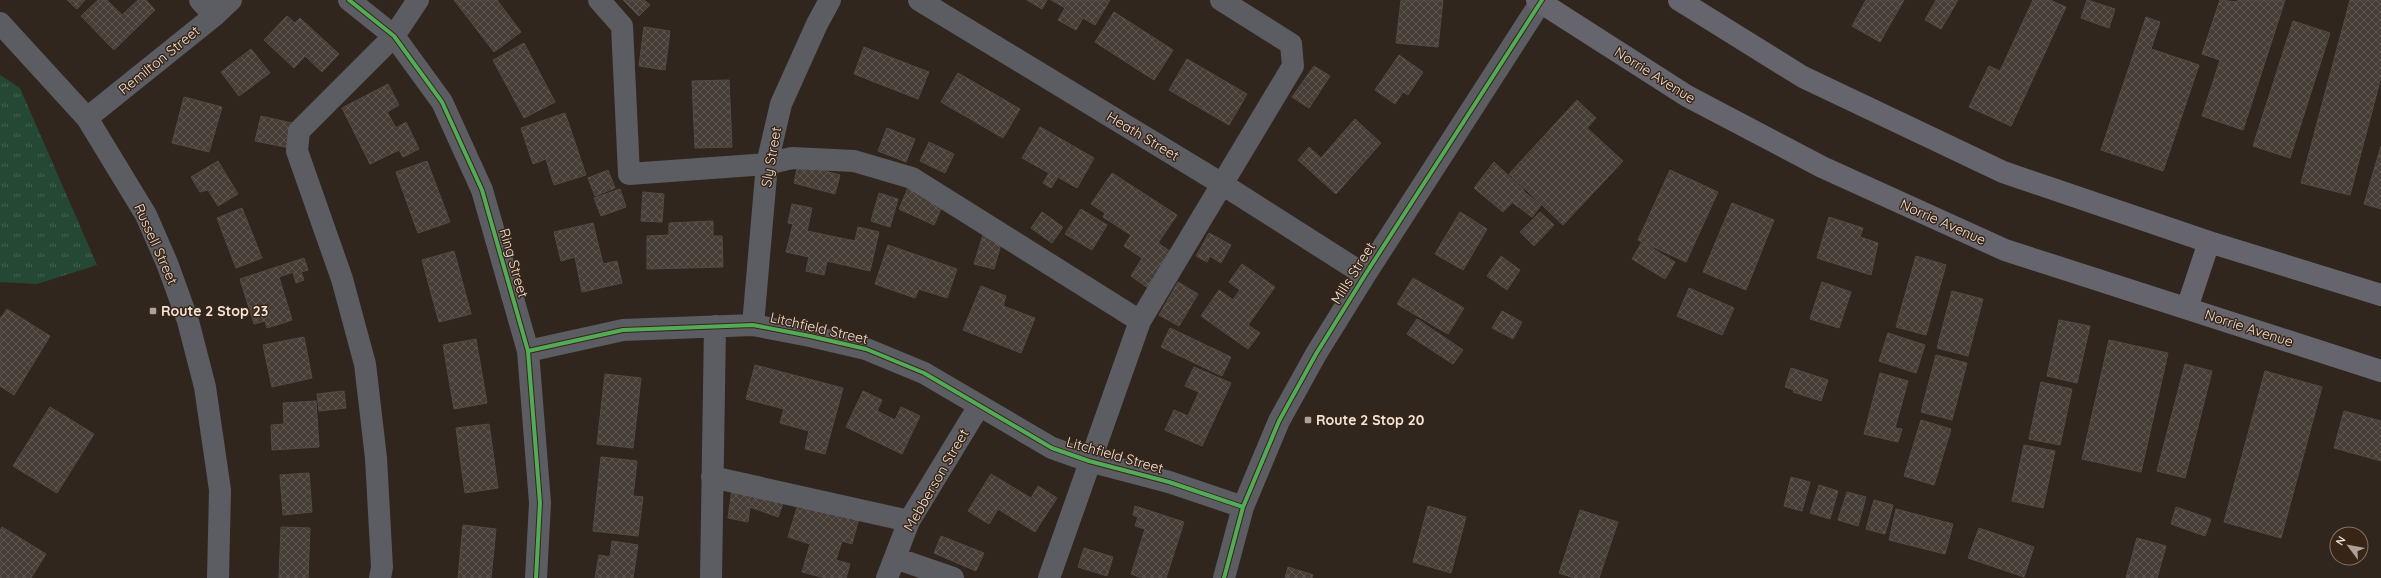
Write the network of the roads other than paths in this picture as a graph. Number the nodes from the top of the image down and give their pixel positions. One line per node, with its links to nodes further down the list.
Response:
1 (200, 0): 11 (street)
2 (231, 0): 11 (street, Remilton Street)
3 (349, 0): 13 (street, Ring Street)
4 (418, 0): 13 (street)
5 (599, 0): 15 (street)
6 (830, 0): 15 (street, Sly Street)
7 (919, 0): 16 (street, Heath Street)
8 (1221, 0): 16 (street)
9 (1679, 0): 17 (main road)
10 (1540, 1): 18 (street, Mills Street); 20 (main road, Norrie Avenue)
11 (214, 16): 14 (street, Remilton Street)
12 (0, 23): 14 (street, Russell Street)
13 (394, 36): 24 (street, Ring Street); 33 (street)
14 (87, 118): 32 (street, Russell Street)
15 (767, 164): 21 (street); 22 (street, Sly Street)
16 (1222, 184): 18 (street, Heath Street); 21 (street)
17 (2209, 242): 19 (main road); 20 (main road)
18 (1364, 275): 29 (street, Mills Street)
19 (2381, 295)
20 (2187, 308): 25 (main road, Norrie Avenue)
21 (1140, 321): 27 (street)
22 (754, 325): 23 (street, Litchfield Street); 26 (street, Litchfield Street)
23 (715, 326): 24 (street, Litchfield Street); 28 (street)
24 (528, 351): 34 (street, Ring Street)
25 (2381, 371)
26 (979, 406): 27 (street, Litchfield Street); 30 (street, Mebberson Street)
27 (1089, 461): 29 (street, Litchfield Street); 38 (street)
28 (712, 477): 30 (street); 35 (street)
29 (1242, 507): 39 (street, Mills Street)
30 (909, 521): 31 (street, Mebberson Street)
31 (895, 558): 36 (street, Mebberson Street); 37 (street)
32 (218, 578)
33 (380, 578)
34 (536, 578)
35 (711, 578)
36 (887, 578)
37 (953, 578)
38 (1049, 578)
39 (1224, 578)

